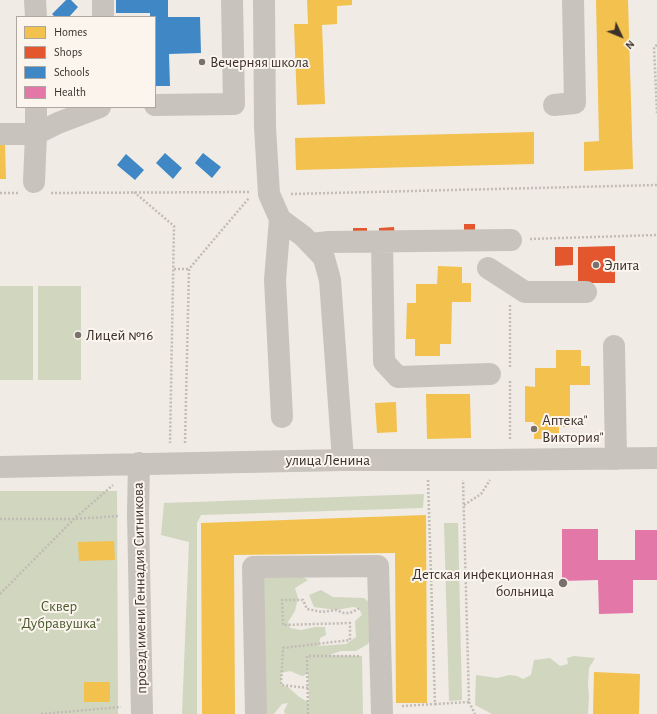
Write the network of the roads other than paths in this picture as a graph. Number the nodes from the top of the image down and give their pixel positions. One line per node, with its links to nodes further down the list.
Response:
1 (36, 0): 6 (street)
2 (103, 0): 7 (street)
3 (232, 0): 8 (street)
4 (264, 0): 15 (street)
5 (572, 0): 9 (street)
6 (36, 16)
7 (103, 16)
8 (156, 105)
9 (554, 105)
10 (36, 108): 13 (street)
11 (97, 108): 13 (street)
12 (0, 134): 13 (street)
13 (36, 134): 14 (street)
14 (33, 189)
15 (280, 219): 18 (street); 23 (street)
16 (511, 240): 17 (street)
17 (382, 242): 18 (street); 22 (street)
18 (311, 244): 26 (street)
19 (488, 268): 20 (street)
20 (586, 292)
21 (614, 346): 25 (street)
22 (490, 374)
23 (282, 417)
24 (657, 458): 25 (street, улица Ленина)
25 (616, 459): 26 (street, улица Ленина)
26 (343, 460): 27 (street, улица Ленина)
27 (139, 463): 28 (street, улица Ленина); 29 (street, проезд имени Геннадия Ситникова)
28 (0, 467)
29 (142, 710)
30 (389, 710): 31 (street)
31 (256, 714)

